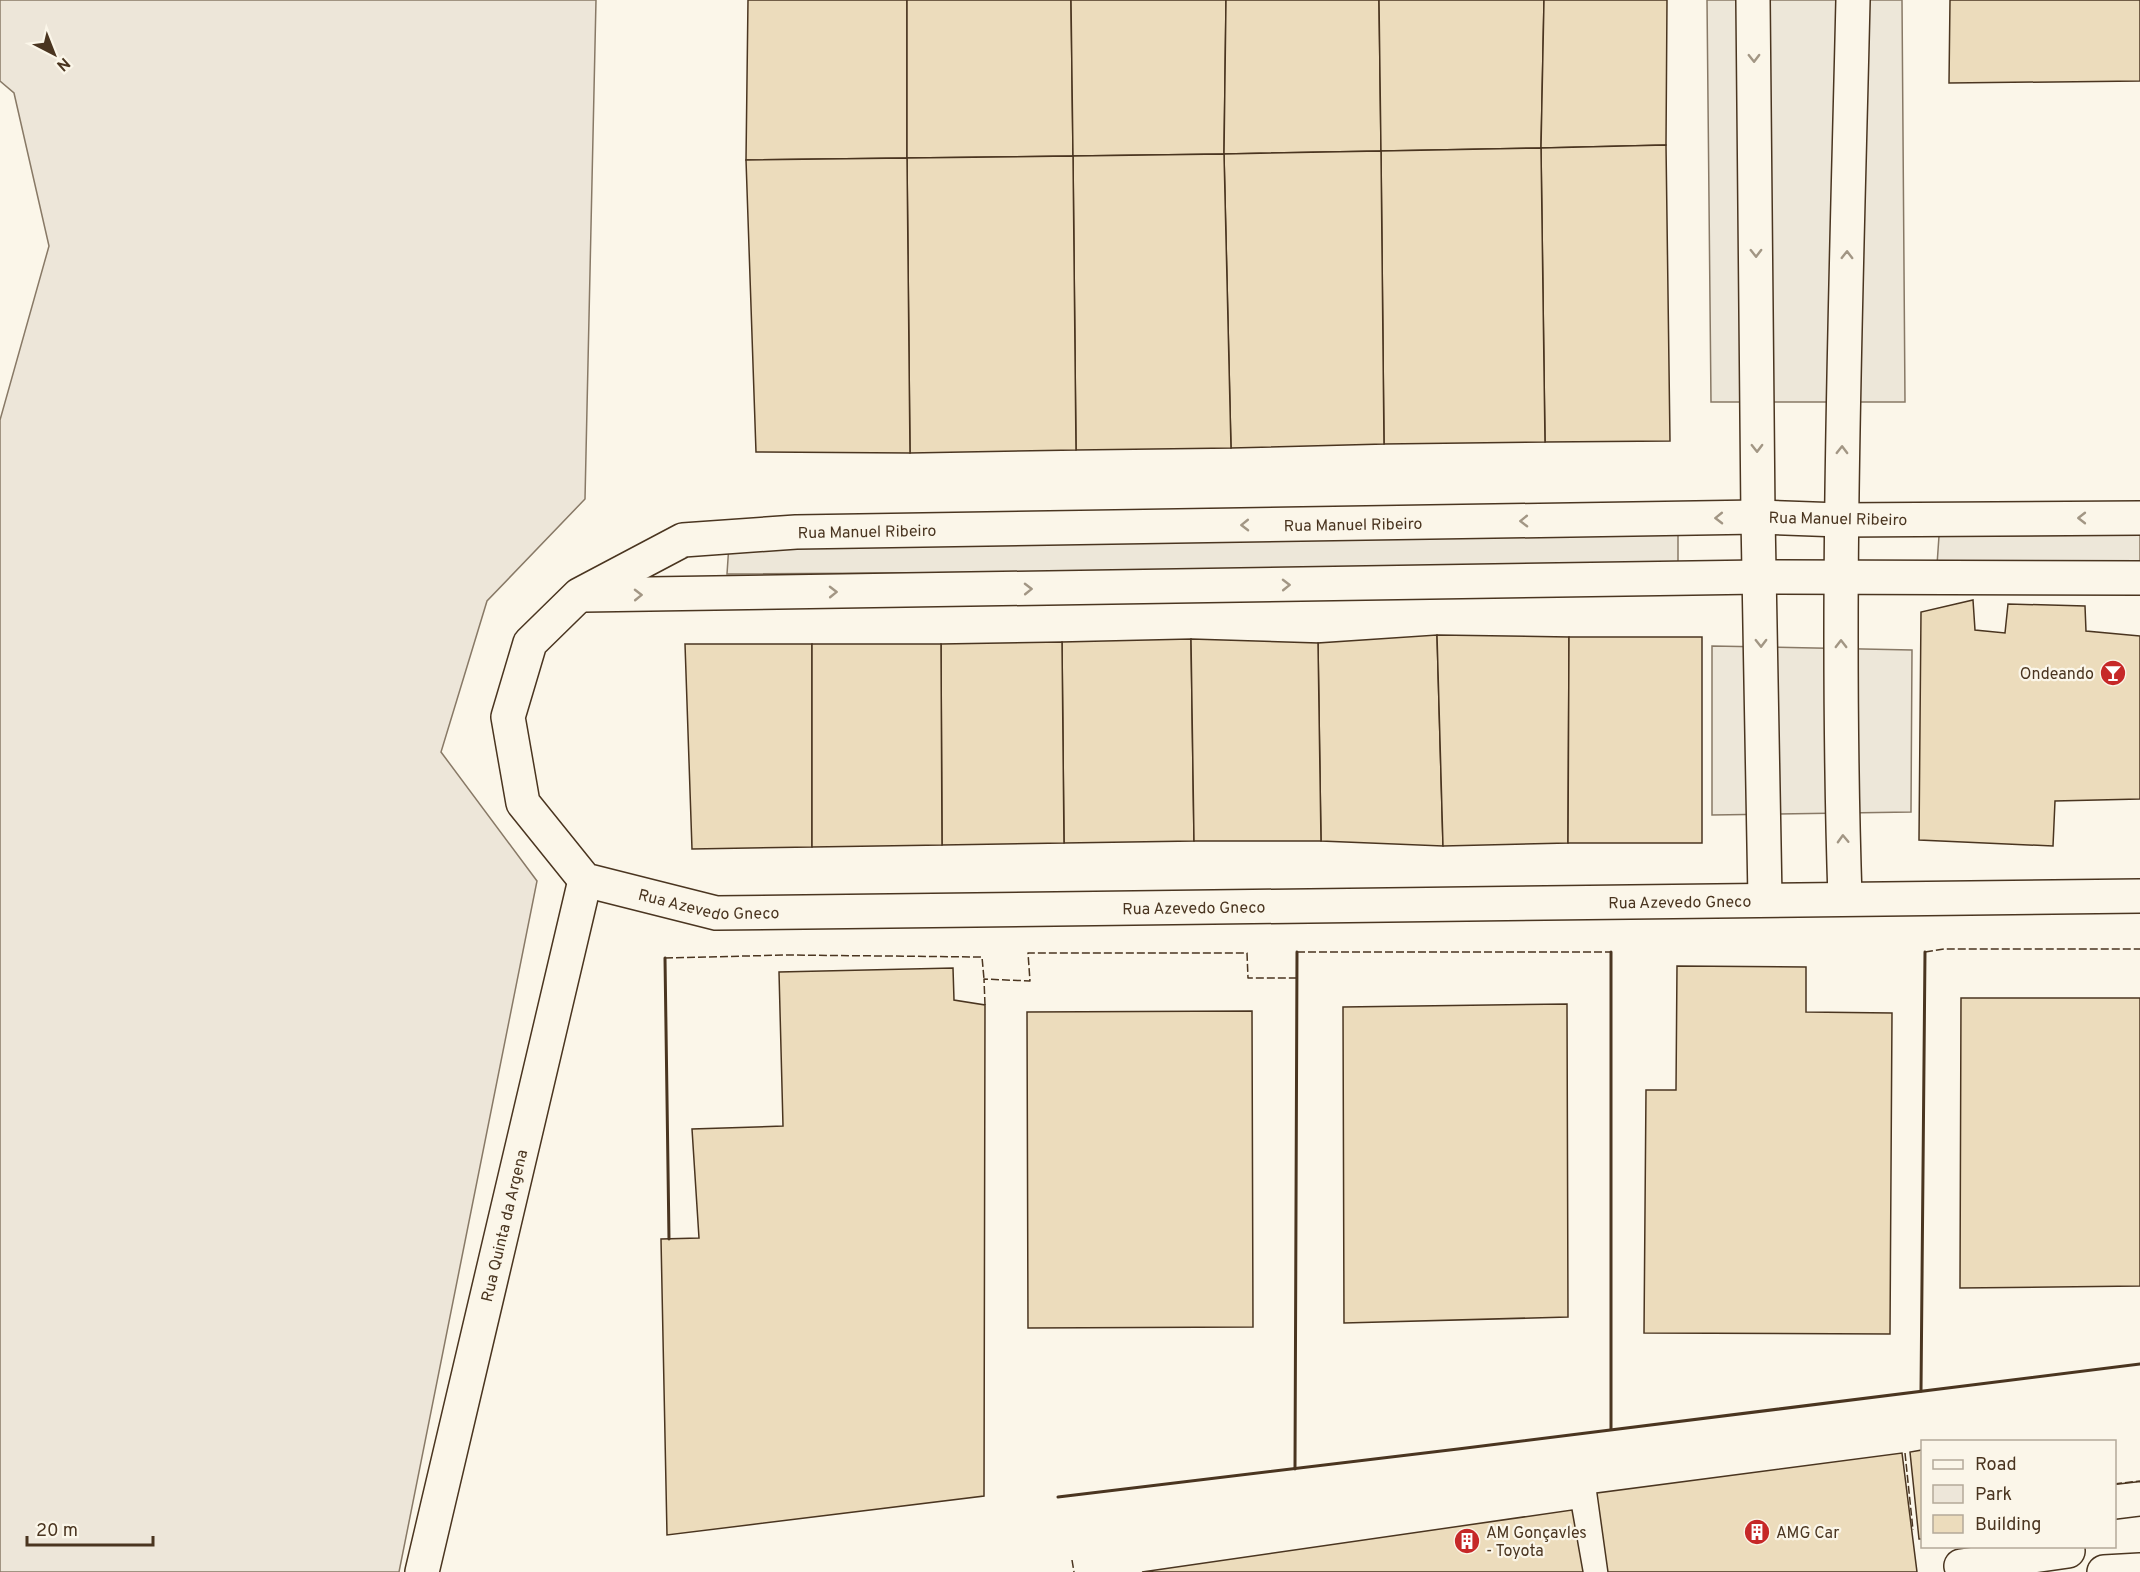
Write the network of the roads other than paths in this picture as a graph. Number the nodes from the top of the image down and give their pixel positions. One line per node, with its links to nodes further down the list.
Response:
1 (1753, 0): 3 (street, one-way to 3)
2 (1853, 0): 5 (street, one-way to 2)
3 (1758, 518): 5 (street, Rua Manuel Ribeiro); 7 (street); 9 (street, Rua Manuel Ribeiro, one-way to 9)
4 (2140, 518): 5 (street, Rua Manuel Ribeiro, one-way to 5)
5 (1840, 520): 6 (street)
6 (1841, 576): 7 (street); 8 (street); 12 (street, one-way to 6)
7 (1760, 577): 9 (street, one-way to 7); 13 (street, one-way to 13)
8 (2140, 578)
9 (579, 596): 10 (street)
10 (585, 880): 13 (street, Rua Azevedo Gneco); 19 (street, Rua Quinta da Argena)
11 (2140, 896): 12 (street, Rua Azevedo Gneco)
12 (1845, 898): 13 (street, Rua Azevedo Gneco)
13 (1765, 899)
14 (2140, 1499): 15 (street)
15 (2116, 1502)
16 (2069, 1556): 17 (street)
17 (1961, 1566)
18 (2140, 1570): 20 (street)
19 (422, 1572)
20 (2104, 1572)

